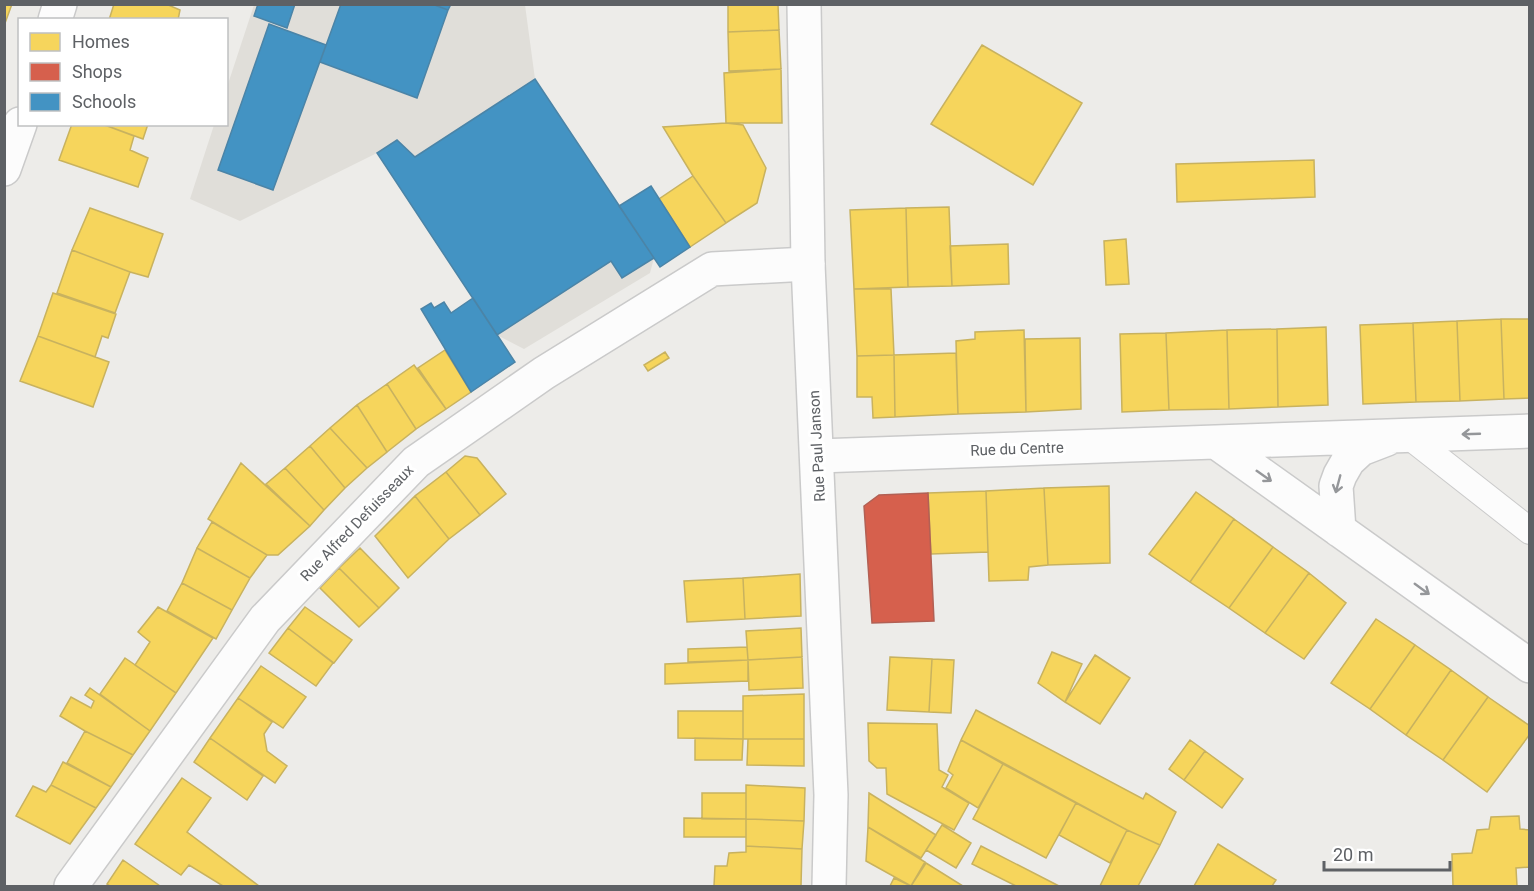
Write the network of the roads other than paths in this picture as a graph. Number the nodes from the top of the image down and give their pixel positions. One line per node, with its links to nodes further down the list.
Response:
1 (804, 4): 4 (street, Rue Paul Janson)
2 (19, 126): 3 (street)
3 (4, 169)
4 (808, 264): 8 (street, Rue Paul Janson); 12 (street, Rue Alfred Defuisseaux)
5 (1530, 431): 6 (street, Rue du Centre, one-way to 6)
6 (1402, 436): 7 (street, Rue du Centre); 9 (street, Rue du Centre, one-way to 9); 10 (lane)
7 (1216, 442): 8 (street, Rue du Centre); 9 (street, one-way to 9)
8 (818, 456): 13 (street, Rue Paul Janson)
9 (1339, 530): 11 (street, one-way to 11)
10 (1530, 531)
11 (1521, 657)
12 (71, 886)
13 (828, 886)

